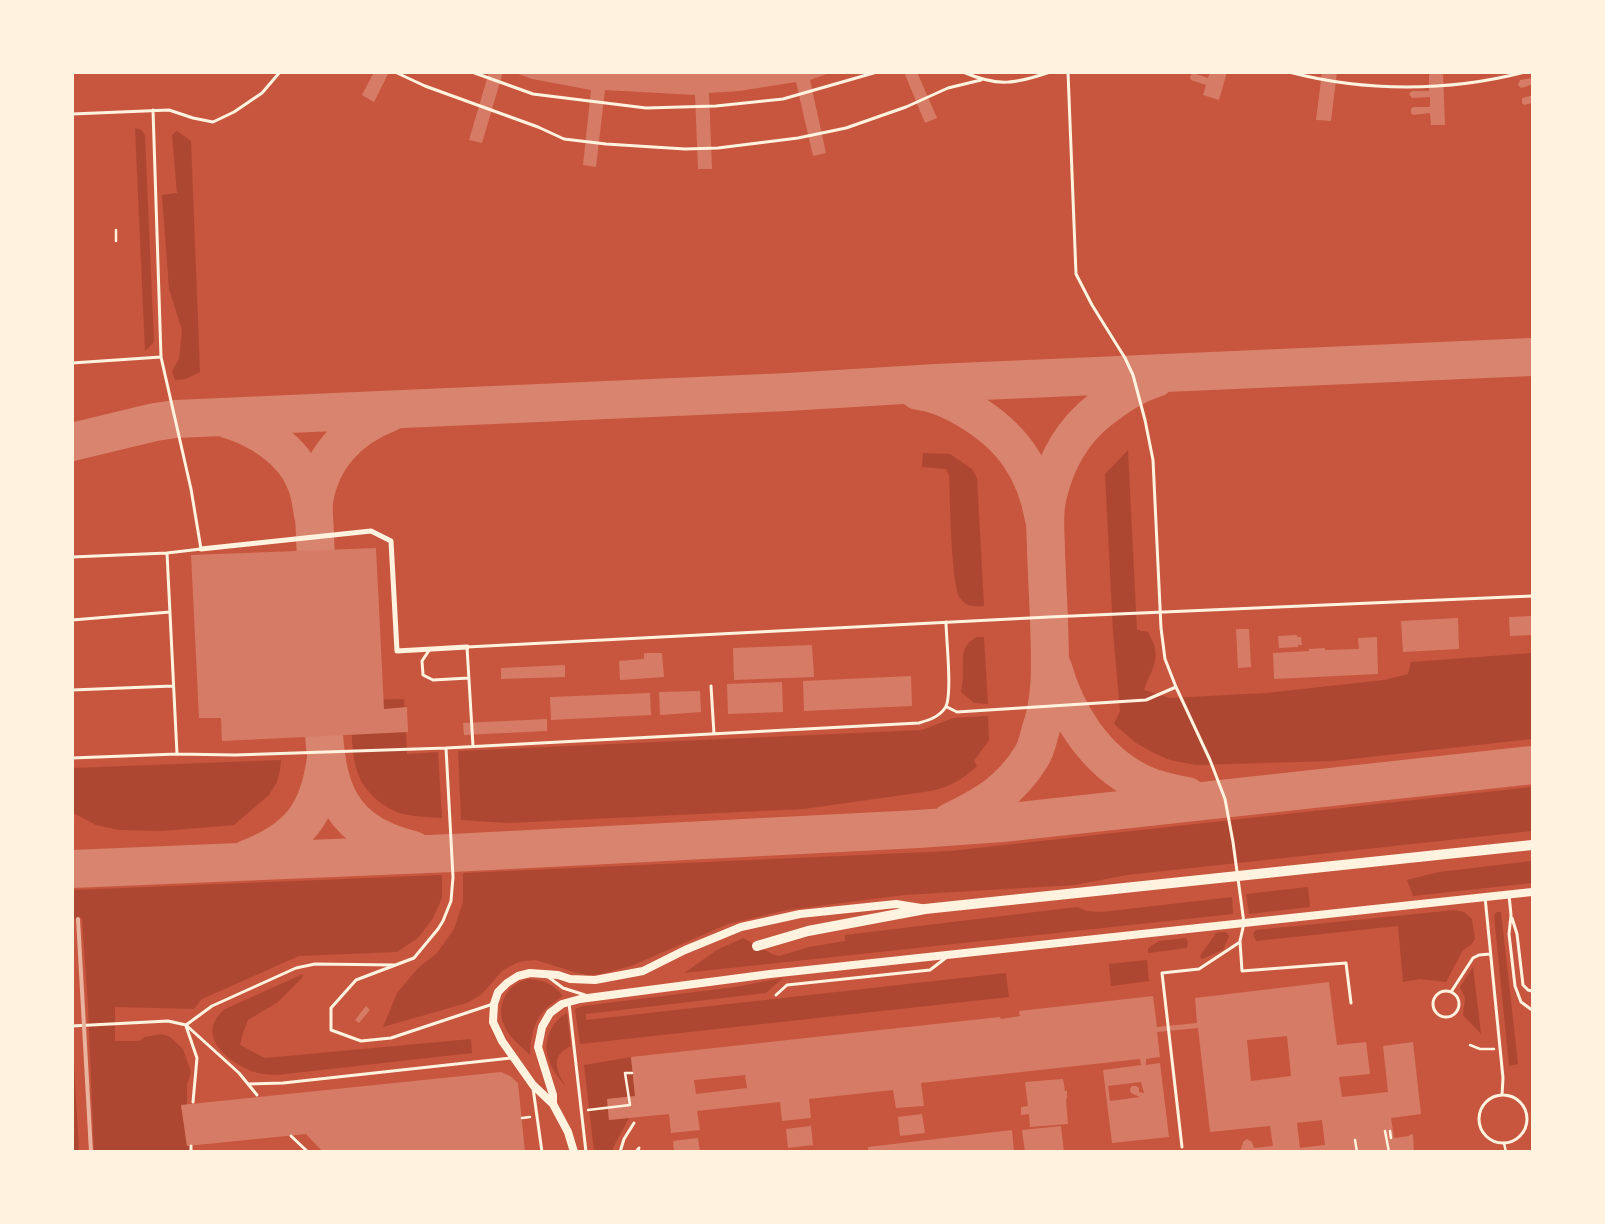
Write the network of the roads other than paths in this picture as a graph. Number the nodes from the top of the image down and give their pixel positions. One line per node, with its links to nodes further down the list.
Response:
1 (280, 72): 11 (lane)
2 (395, 72): 10 (lane)
3 (472, 72): 4 (lane)
4 (877, 72)
5 (963, 72): 10 (lane)
6 (1050, 72): 10 (lane)
7 (1068, 72): 20 (lane)
8 (1289, 72): 9 (lane)
9 (1525, 72)
10 (981, 80)
11 (153, 110): 12 (lane); 13 (lane)
12 (72, 114)
13 (161, 357): 14 (lane); 15 (lane)
14 (72, 363)
15 (201, 549): 16 (lane); 24 (street)
16 (167, 552): 17 (lane); 19 (lane)
17 (72, 557)
18 (1532, 596): 20 (lane)
19 (170, 612): 21 (lane); 26 (lane)
20 (1160, 612): 22 (lane); 28 (lane)
21 (72, 620)
22 (946, 622): 23 (lane); 30 (lane)
23 (467, 647): 24 (street); 25 (lane)
24 (431, 649): 25 (lane)
25 (469, 678): 32 (lane)
26 (174, 686): 29 (lane); 34 (lane)
27 (711, 686): 31 (lane)
28 (1176, 687): 30 (lane); 42 (lane)
29 (72, 690)
30 (947, 707): 31 (lane)
31 (714, 734): 32 (lane)
32 (473, 746): 33 (lane)
33 (446, 748): 34 (lane); 47 (lane)
34 (177, 754): 35 (lane)
35 (72, 758)
36 (1532, 845): 40 (main road)
37 (1532, 892): 38 (street)
38 (1509, 894): 39 (street); 41 (lane)
39 (1484, 897): 42 (street); 46 (lane)
40 (926, 909): 44 (main road); 48 (street)
41 (1511, 915): 49 (lane); 56 (lane)
42 (1244, 923): 43 (lane); 45 (street)
43 (1240, 941): 54 (lane); 69 (lane)
44 (757, 946)
45 (952, 954): 51 (lane); 52 (street)
46 (1490, 954): 50 (lane); 63 (lane)
47 (400, 965): 55 (lane); 58 (lane)
48 (545, 975): 52 (lane); 55 (street)
49 (1532, 991)
50 (1452, 992): 50 (lane)
51 (776, 995)
52 (593, 997): 53 (street)
53 (569, 1002): 65 (street); 74 (lane)
54 (1351, 1003)
55 (494, 1004): 59 (street)
56 (1532, 1010)
57 (72, 1026): 58 (lane)
58 (186, 1026): 60 (lane); 64 (lane)
59 (514, 1058): 60 (lane); 61 (street)
60 (248, 1084): 62 (lane)
61 (533, 1084): 65 (street); 72 (lane)
62 (257, 1095)
63 (1502, 1095): 63 (lane)
64 (193, 1102)
65 (553, 1104): 73 (street)
66 (634, 1123): 75 (lane)
67 (291, 1136): 71 (lane)
68 (191, 1146): 70 (lane)
69 (1182, 1147)
70 (190, 1152)
71 (308, 1152)
72 (542, 1152)
73 (574, 1152)
74 (586, 1152)
75 (620, 1152)

